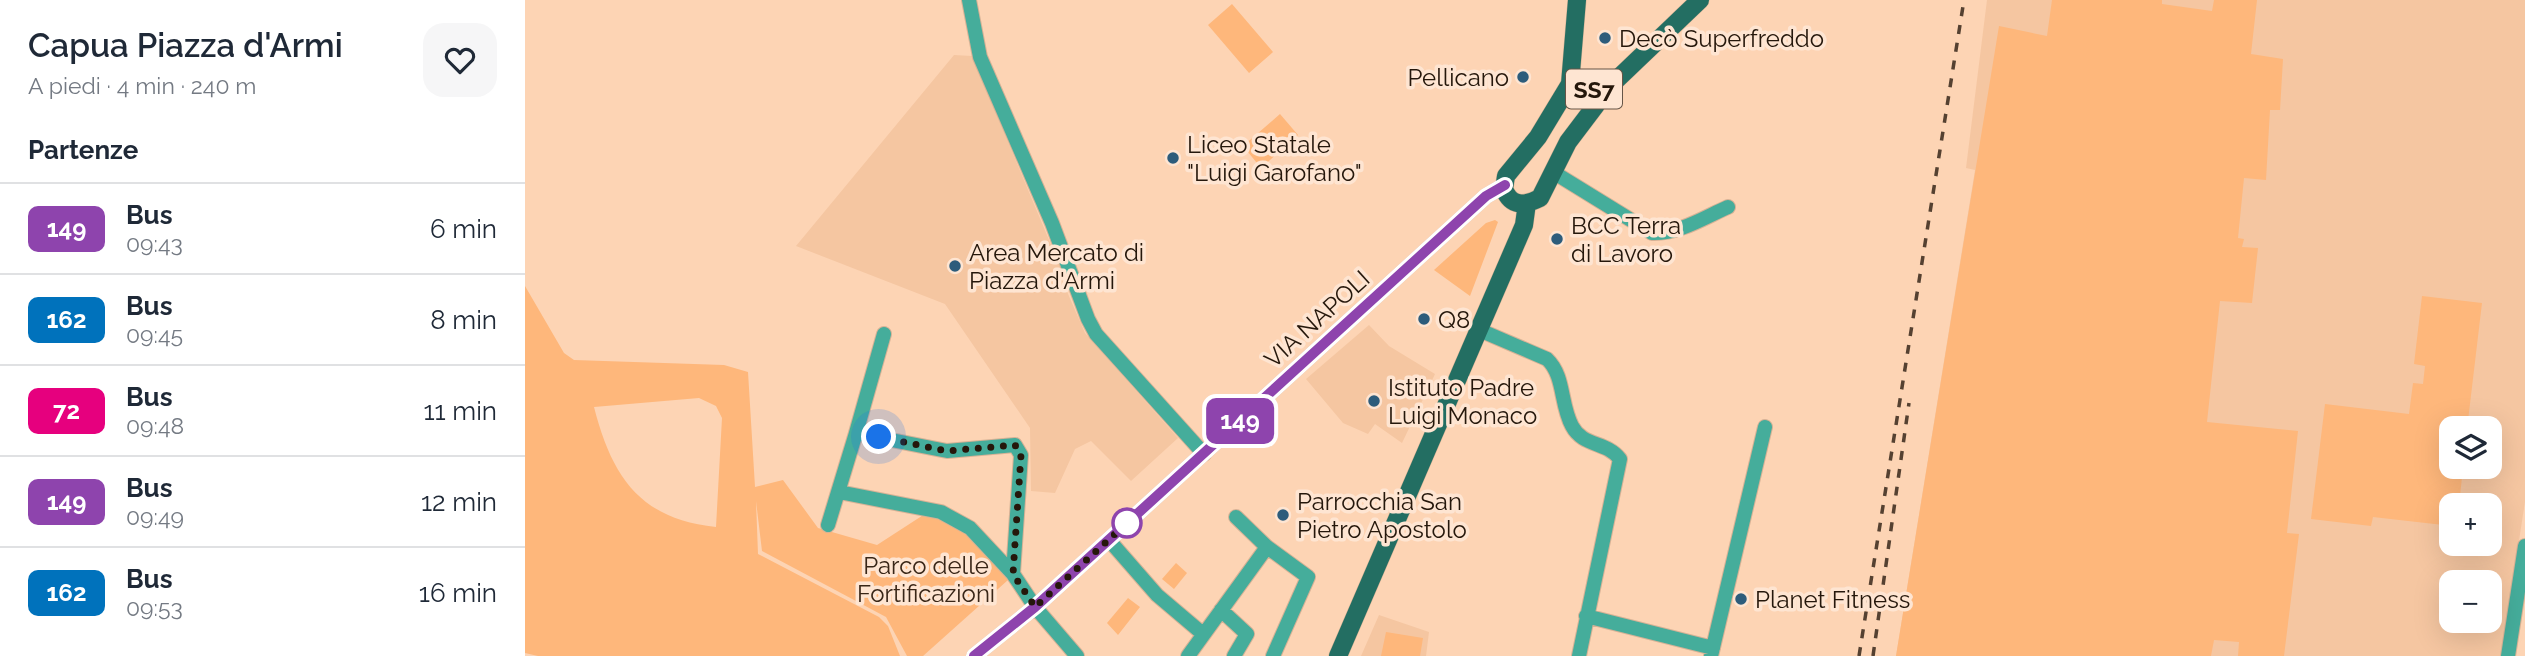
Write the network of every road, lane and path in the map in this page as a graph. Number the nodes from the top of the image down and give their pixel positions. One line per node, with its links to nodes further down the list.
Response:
1 (969, 0): 14 (street)
2 (1577, 0): 4 (main road, SS7)
3 (1700, 0): 5 (main road)
4 (1570, 84): 5 (main road, SS7); 7 (main road, SS7)
5 (1597, 92): 6 (main road, SS7)
6 (1553, 172): 8 (main road, SS7); 9 (street)
7 (1505, 185): 8 (main road); 14 (street, VIA NAPOLI)
8 (1527, 203): 10 (main road, SS7)
9 (1728, 207)
10 (1477, 329): 24 (street); 32 (main road, SS7)
11 (884, 334): 13 (street)
12 (1765, 427): 26 (street)
13 (856, 433): 15 (street); 21 (street)
14 (1204, 454): 18 (street, VIA NAPOLI)
15 (839, 492): 17 (street); 21 (street)
16 (1236, 517): 20 (street)
17 (828, 525)
18 (1109, 540): 22 (street, VIA NAPOLI); 25 (street)
19 (2525, 545): 34 (street)
20 (1267, 547): 23 (street); 31 (street)
21 (1013, 574): 22 (street)
22 (1035, 607): 27 (street, VIA NAPOLI); 28 (street)
23 (1221, 610): 25 (street); 30 (street)
24 (1586, 616): 26 (street); 33 (street)
25 (1203, 634): 29 (street)
26 (1712, 652)
27 (974, 656)
28 (1077, 656)
29 (1188, 656)
30 (1234, 656)
31 (1273, 656)
32 (1338, 656)
33 (1579, 656)
34 (2508, 656)

